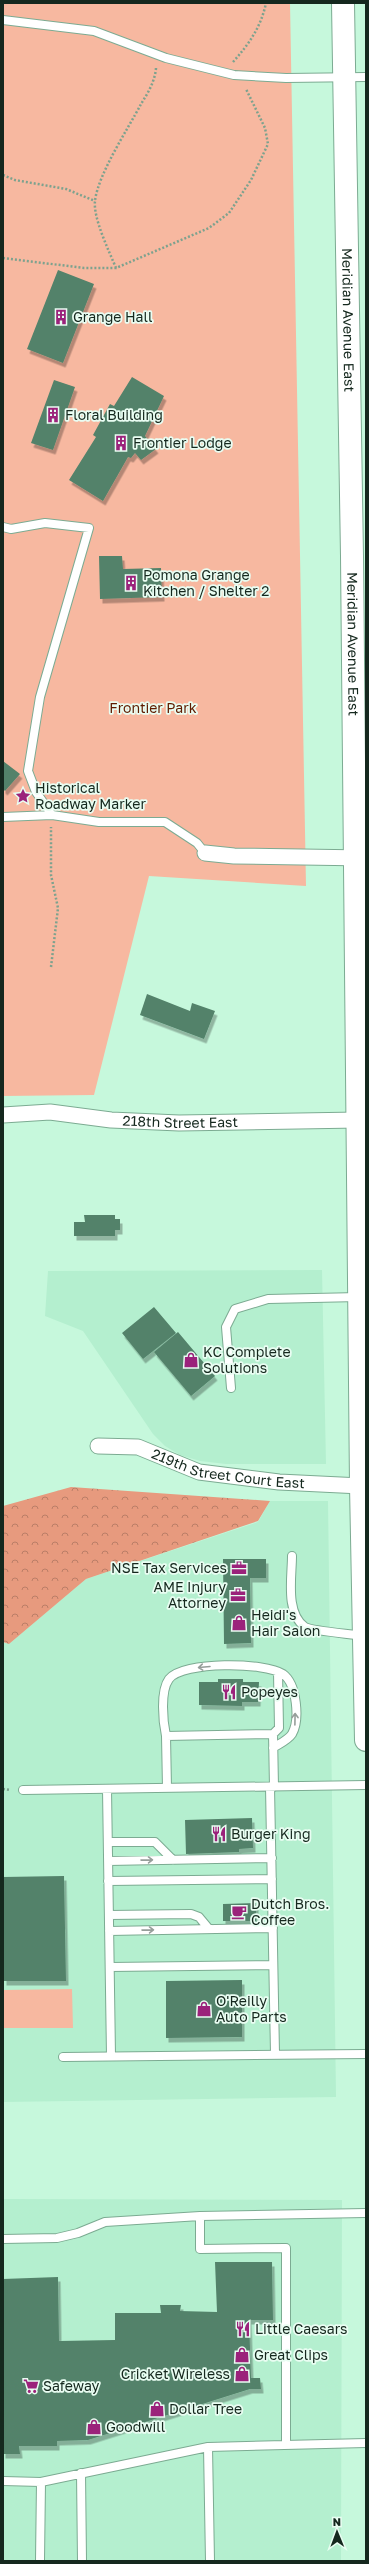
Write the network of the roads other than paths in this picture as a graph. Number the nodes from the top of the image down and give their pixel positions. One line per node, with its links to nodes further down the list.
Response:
1 (343, 3): 4 (main road, Meridian Avenue East)
2 (3, 20): 4 (lane)
3 (366, 77): 4 (lane)
4 (344, 78): 9 (main road, Meridian Avenue East)
5 (3, 527): 6 (lane)
6 (52, 815): 7 (lane); 8 (lane)
7 (3, 817)
8 (205, 853): 9 (street)
9 (361, 858): 11 (main road, Meridian Avenue East)
10 (3, 1115): 11 (street, 218th Street East)
11 (358, 1120): 12 (main road, Meridian Avenue East)
12 (360, 1297): 13 (lane); 15 (main road, Meridian Avenue East)
13 (232, 1388)
14 (98, 1446): 15 (street, 219th Street Court East)
15 (361, 1486): 17 (main road, Meridian Avenue East)
16 (292, 1556): 17 (lane)
17 (364, 1636): 21 (main road, Meridian Avenue East)
18 (278, 1672): 19 (lane); 20 (lane, one-way to 20); 22 (lane, one-way to 18)
19 (273, 1734): 20 (lane); 22 (lane)
20 (166, 1736): 25 (lane)
21 (366, 1740)
22 (273, 1748): 24 (lane)
23 (366, 1786): 24 (lane)
24 (272, 1787): 25 (lane); 29 (lane)
25 (167, 1788): 26 (lane)
26 (107, 1789): 27 (lane); 28 (lane)
27 (23, 1790)
28 (108, 1842): 30 (lane); 31 (lane)
29 (272, 1858): 30 (lane); 32 (lane)
30 (173, 1860): 31 (lane, one-way to 30)
31 (108, 1861): 33 (lane)
32 (272, 1879): 33 (lane); 35 (lane)
33 (108, 1881): 34 (lane)
34 (109, 1915): 36 (lane); 37 (lane)
35 (273, 1928): 36 (lane); 38 (lane)
36 (209, 1929): 37 (lane, one-way to 36)
37 (109, 1931): 39 (lane)
38 (273, 1965): 39 (lane); 40 (lane)
39 (110, 1967): 42 (lane)
40 (275, 2054): 41 (lane); 42 (lane)
41 (366, 2054)
42 (111, 2056): 43 (lane)
43 (63, 2057)
44 (366, 2213): 45 (lane)
45 (200, 2216): 46 (lane); 48 (lane)
46 (3, 2239)
47 (366, 2443): 48 (lane)
48 (286, 2444): 49 (lane)
49 (208, 2447): 50 (lane); 55 (lane)
50 (81, 2473): 52 (lane); 54 (lane)
51 (3, 2480): 52 (lane)
52 (41, 2482): 53 (lane)
53 (40, 2561)
54 (82, 2561)
55 (210, 2561)

